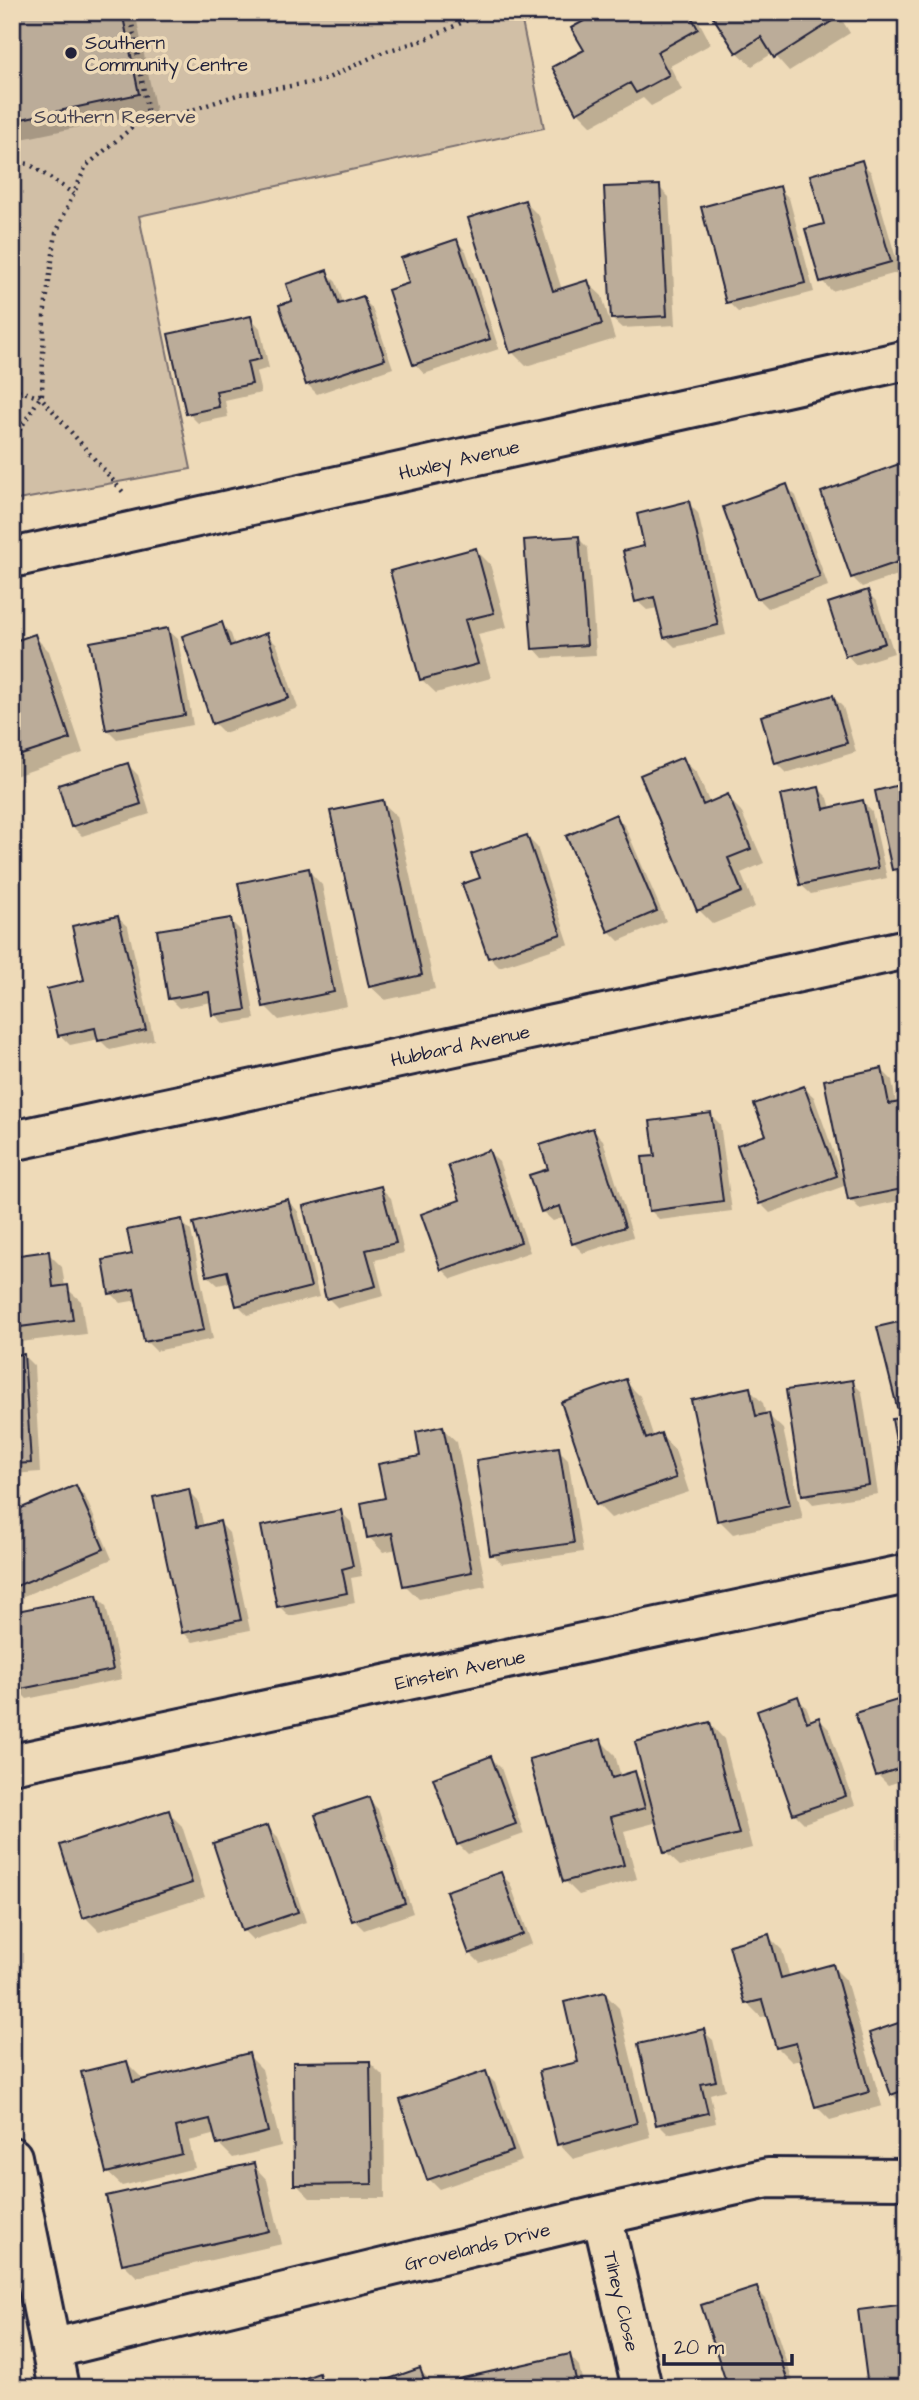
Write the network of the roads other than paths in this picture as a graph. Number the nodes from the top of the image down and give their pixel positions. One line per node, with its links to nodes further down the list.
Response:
1 (907, 360): 2 (street, Huxley Avenue)
2 (12, 558)
3 (907, 949): 4 (street, Hubbard Avenue)
4 (12, 1141)
5 (907, 1574): 6 (street, Einstein Avenue)
6 (12, 1764)
7 (12, 2158): 10 (street)
8 (907, 2179): 9 (street, Grovelands Drive)
9 (602, 2215): 10 (street, Grovelands Drive); 12 (street, Tilney Close)
10 (51, 2349): 11 (street)
11 (60, 2388)
12 (642, 2388)

